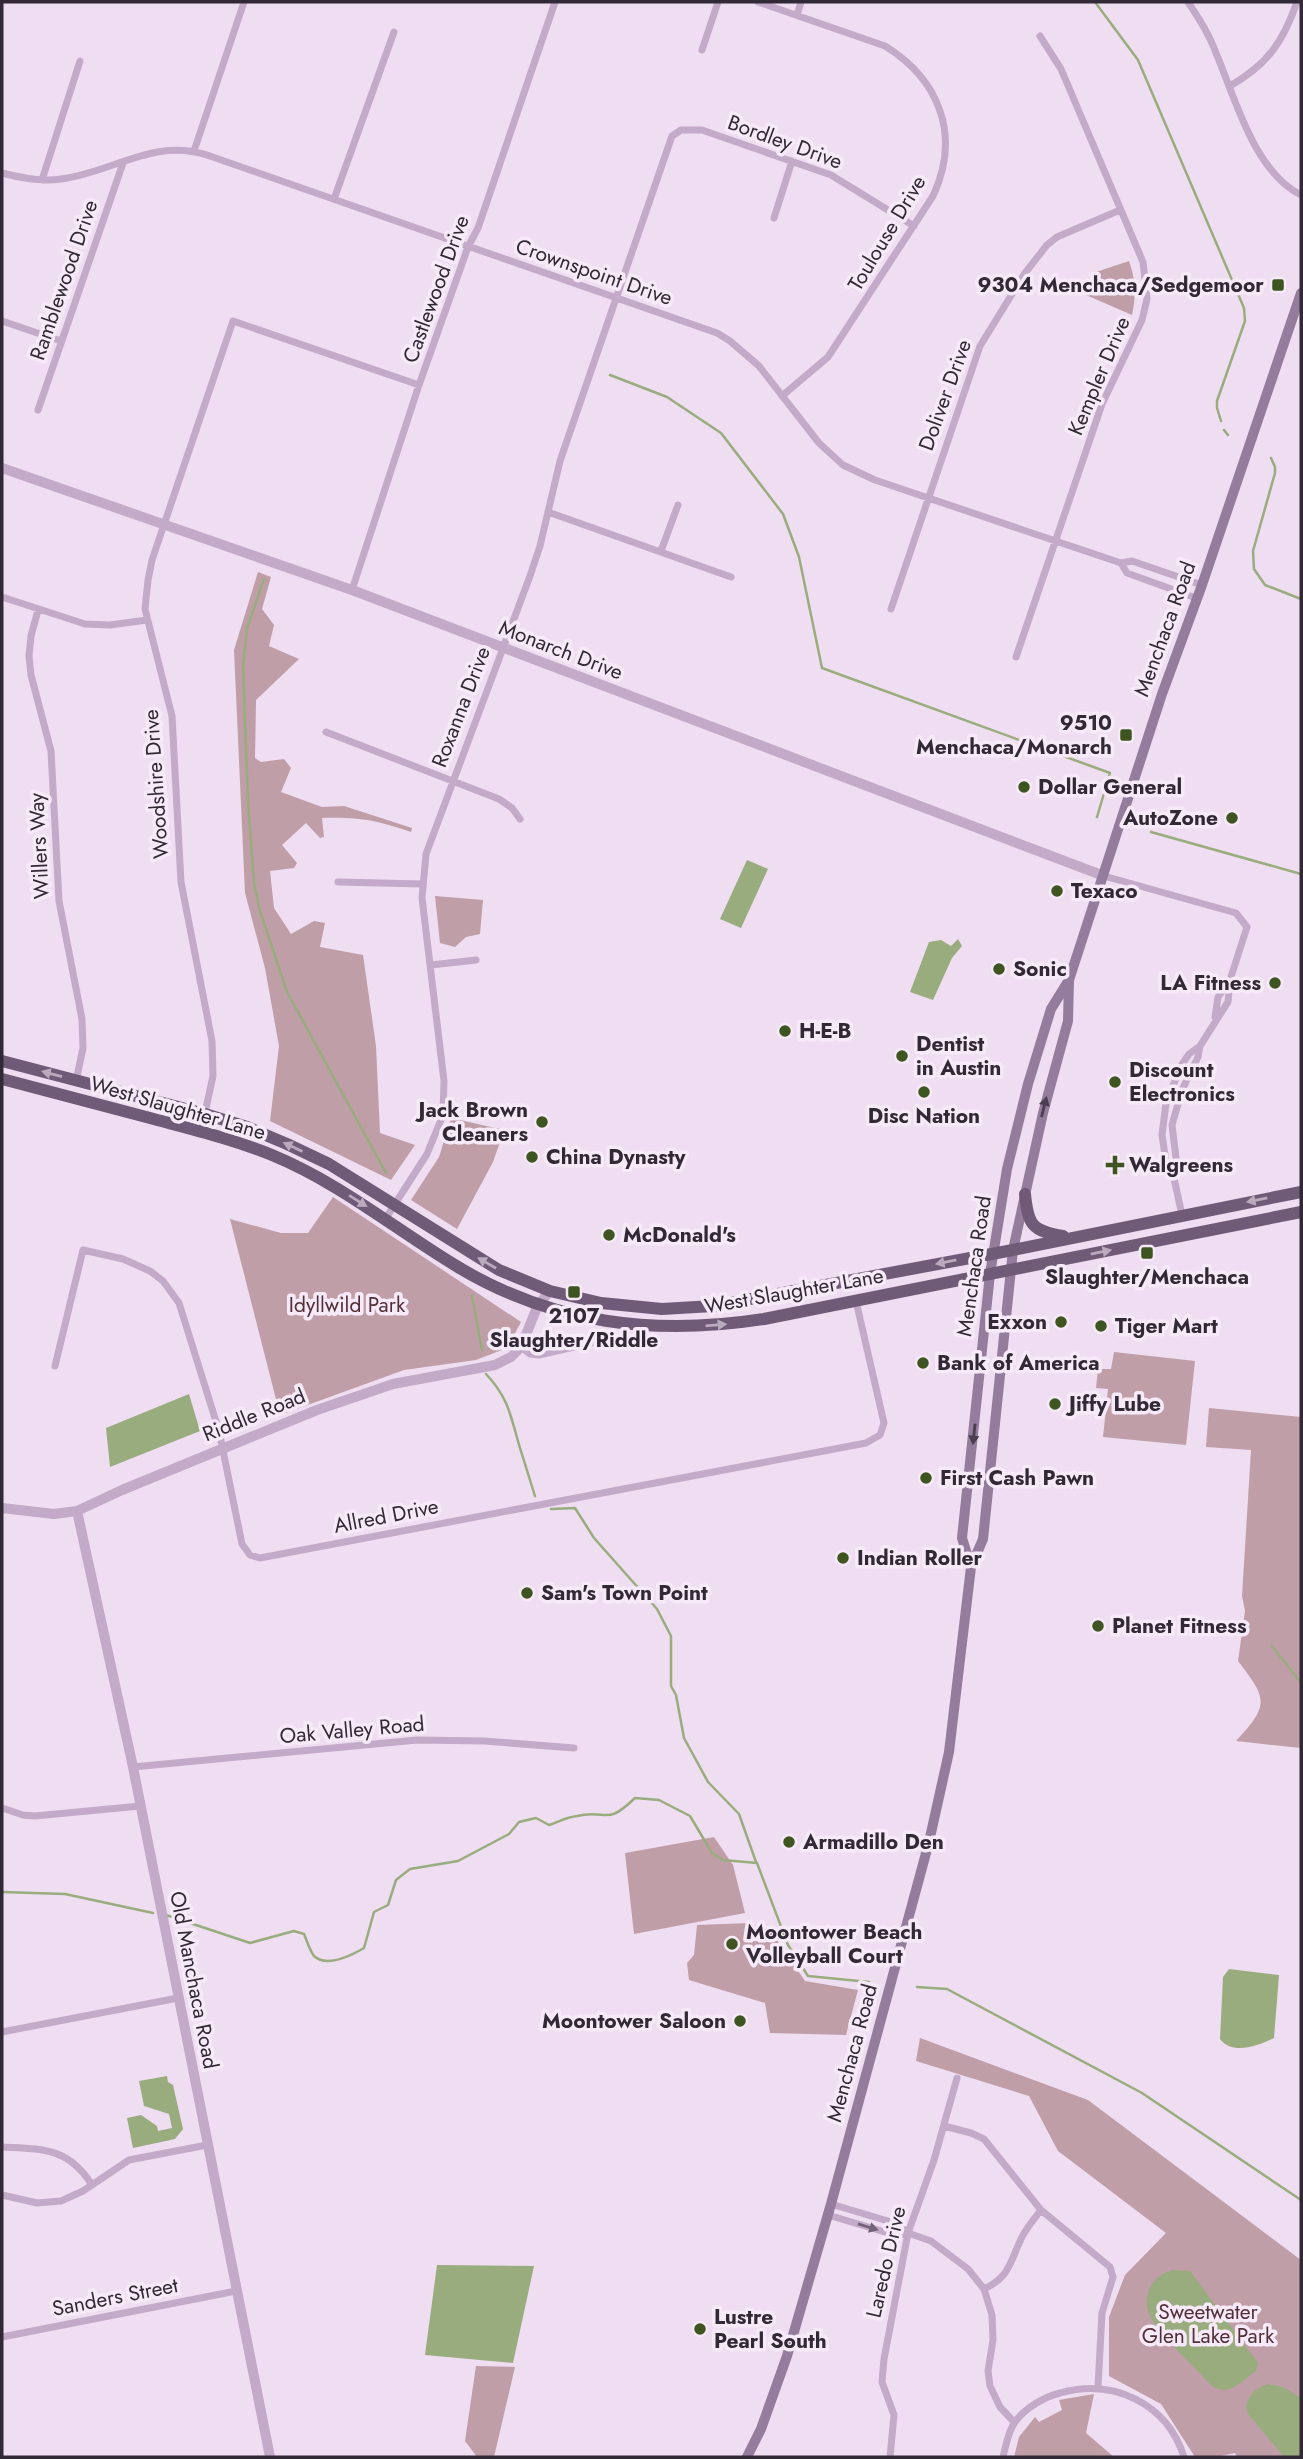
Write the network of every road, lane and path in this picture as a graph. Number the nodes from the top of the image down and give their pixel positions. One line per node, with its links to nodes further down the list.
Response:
1 (244, 2): 15 (street)
2 (555, 2): 25 (street, Castlewood Drive)
3 (718, 2): 11 (street)
4 (758, 2): 8 (street, Toulouse Drive)
5 (801, 2): 8 (street)
6 (1188, 2): 13 (street)
7 (1297, 2): 13 (street)
8 (797, 15): 24 (street, Toulouse Drive)
9 (394, 32): 21 (street)
10 (1040, 36): 22 (street, Kempler Drive)
11 (702, 50)
12 (80, 61): 19 (street)
13 (1230, 86): 20 (street)
14 (676, 132): 16 (street, Bordley Drive); 27 (street, Roxanna Drive)
15 (194, 151): 17 (street, Crownspoint Drive); 21 (street, Crownspoint Drive)
16 (792, 161): 23 (street); 24 (street, Bordley Drive)
17 (123, 163): 19 (street, Crownspoint Drive); 29 (street, Ramblewood Drive)
18 (2, 173): 19 (street, Crownspoint Drive)
19 (41, 180)
20 (1301, 195)
21 (334, 199): 25 (street, Crownspoint Drive)
22 (1120, 210): 34 (street, Doliver Drive); 38 (street, Kempler Drive)
23 (774, 218)
24 (914, 226): 31 (street, Toulouse Drive)
25 (468, 247): 27 (street, Crownspoint Drive); 30 (street, Castlewood Drive)
26 (1301, 293): 42 (main road, Menchaca Road)
27 (615, 298): 31 (street, Crownspoint Drive); 36 (street, Roxanna Drive)
28 (2, 321): 29 (street)
29 (61, 341): 32 (street, Ramblewood Drive)
30 (419, 384): 37 (street, Woodshire Drive); 43 (street, Castlewood Drive)
31 (782, 396): 34 (street, Crownspoint Drive)
32 (38, 410)
33 (2, 468): 37 (street, Monarch Drive)
34 (928, 498): 38 (street, Crownspoint Drive); 46 (street, Doliver Drive)
35 (678, 505): 39 (street)
36 (548, 512): 39 (street); 49 (street, Roxanna Drive)
37 (164, 523): 43 (street, Monarch Drive); 48 (street, Woodshire Drive)
38 (1056, 541): 40 (street, Crownspoint Drive); 50 (street, Kempler Drive)
39 (661, 551): 41 (street)
40 (1121, 563): 42 (street, Crownspoint Drive); 45 (street, Crownspoint Drive)
41 (731, 577)
42 (1202, 585): 45 (main road, Menchaca Road)
43 (352, 590): 49 (street, Monarch Drive)
44 (2, 597): 47 (street)
45 (1196, 598): 54 (main road, Menchaca Road)
46 (891, 608)
47 (38, 610): 48 (street); 62 (street, Willers Way)
48 (147, 620): 63 (street, Woodshire Drive)
49 (502, 648): 52 (street, Roxanna Drive); 54 (street, Monarch Drive)
50 (1016, 657)
51 (326, 732): 52 (street)
52 (453, 780): 53 (street); 56 (street, Roxanna Drive)
53 (520, 819)
54 (1104, 876): 59 (main road, Menchaca Road); 69 (street)
55 (338, 882): 56 (street)
56 (422, 884): 58 (street, Roxanna Drive)
57 (476, 960): 58 (street)
58 (431, 965): 67 (street, Roxanna Drive)
59 (1069, 980): 66 (main road, Menchaca Road, one-way to 59); 73 (main road, Menchaca Road)
60 (2, 1061): 62 (main road, West Slaughter Lane, one-way to 60)
61 (2, 1079): 64 (main road, West Slaughter Lane)
62 (76, 1081): 63 (main road, West Slaughter Lane)
63 (205, 1114): 64 (street, Woodshire Drive); 67 (main road, West Slaughter Lane, one-way to 63)
64 (201, 1131): 70 (main road, West Slaughter Lane, one-way to 70)
65 (1301, 1192): 69 (main road, West Slaughter Lane, one-way to 69)
66 (1026, 1194): 71 (main road); 72 (main road, Menchaca Road)
67 (394, 1204): 70 (street, Roxanna Drive); 76 (main road, West Slaughter Lane, one-way to 67)
68 (1301, 1212): 74 (main road, West Slaughter Lane, one-way to 68)
69 (1182, 1215): 71 (main road, West Slaughter Lane)
70 (386, 1218): 79 (main road, West Slaughter Lane)
71 (1070, 1237): 72 (main road, West Slaughter Lane)
72 (1013, 1250): 73 (main road, West Slaughter Lane); 74 (main road, Menchaca Road)
73 (993, 1253): 75 (main road, Menchaca Road); 77 (main road, West Slaughter Lane, one-way to 77)
74 (1010, 1270): 75 (main road, West Slaughter Lane); 87 (main road, Menchaca Road)
75 (990, 1274): 78 (main road, West Slaughter Lane); 87 (main road, Menchaca Road, one-way to 87)
76 (550, 1291): 77 (main road, West Slaughter Lane); 79 (street)
77 (771, 1296): 80 (main road)
78 (856, 1301): 80 (main road, West Slaughter Lane); 84 (street, Allred Drive)
79 (538, 1305): 80 (main road, West Slaughter Lane, one-way to 80); 82 (street)
80 (746, 1322)
81 (604, 1340): 82 (street)
82 (521, 1348): 84 (street, Riddle Road)
83 (55, 1366): 84 (street, Allred Drive)
84 (223, 1448): 86 (street, Riddle Road)
85 (2, 1508): 86 (street, Riddle Road)
86 (77, 1511): 89 (street, Old Manchaca Road)
87 (971, 1567): 100 (main road, Menchaca Road)
88 (574, 1748): 89 (street, Oak Valley Road)
89 (132, 1767): 90 (street, Old Manchaca Road)
90 (140, 1806): 91 (street); 92 (street, Old Manchaca Road)
91 (2, 1808)
92 (177, 1998): 93 (street); 96 (street, Old Manchaca Road)
93 (2, 2032)
94 (957, 2078): 95 (street, Laredo Drive)
95 (944, 2126): 101 (street); 102 (street, Laredo Drive)
96 (207, 2145): 98 (street); 104 (street, Old Manchaca Road)
97 (2, 2147): 98 (street)
98 (92, 2185): 99 (street)
99 (2, 2195)
100 (829, 2209): 102 (street); 102 (street, one-way to 102); 109 (main road, Menchaca Road)
101 (1041, 2210): 103 (street); 106 (street)
102 (908, 2233): 103 (street); 110 (street, Laredo Drive)
103 (984, 2289): 107 (street)
104 (236, 2291): 105 (street, Sanders Street); 108 (street, Old Manchaca Road)
105 (2, 2337)
106 (1098, 2387): 107 (street); 112 (street)
107 (1014, 2422): 111 (street)
108 (270, 2457)
109 (747, 2457)
110 (890, 2457)
111 (1003, 2457)
112 (1184, 2457)

